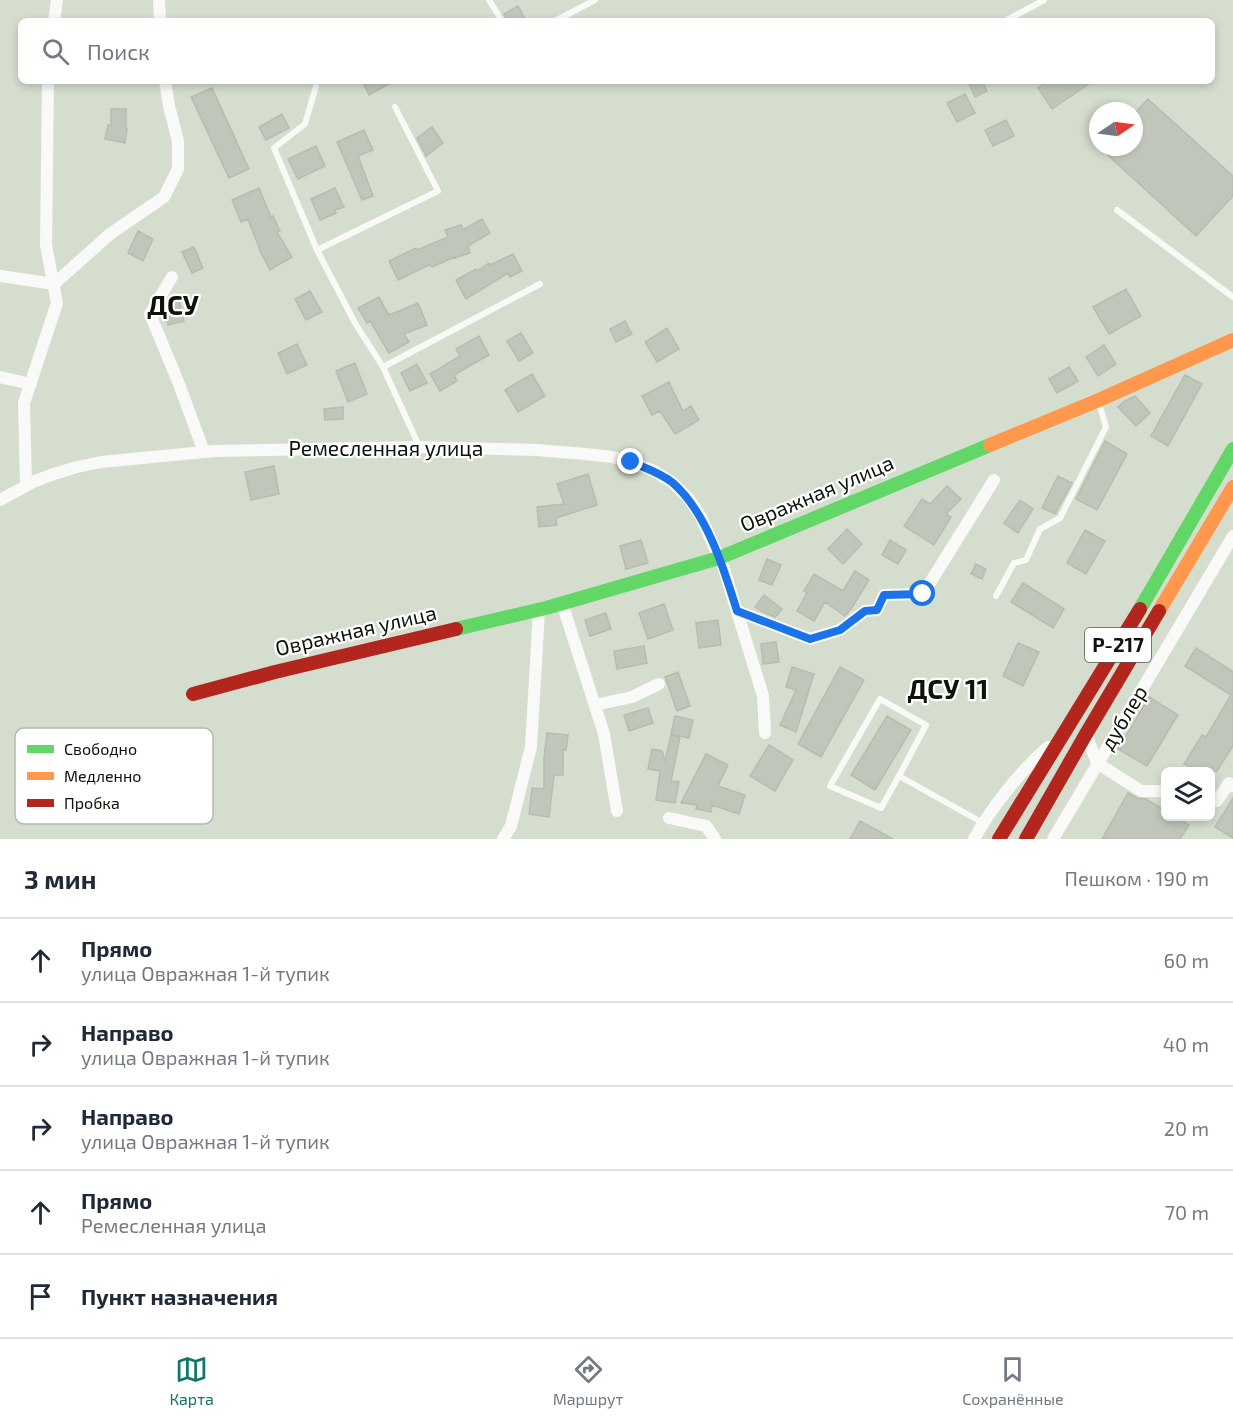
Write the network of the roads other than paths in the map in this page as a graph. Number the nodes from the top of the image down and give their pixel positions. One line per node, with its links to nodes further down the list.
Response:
1 (57, 0): 6 (street)
2 (159, 0): 7 (street)
3 (489, 0): 8 (lane)
4 (595, 0): 9 (lane)
5 (1044, 0): 10 (lane)
6 (54, 18)
7 (160, 18)
8 (500, 18)
9 (561, 18)
10 (1011, 18)
11 (48, 84): 19 (street)
12 (165, 84): 19 (street)
13 (316, 86): 16 (lane)
14 (395, 107): 16 (lane)
15 (1117, 210): 21 (lane)
16 (317, 250): 23 (lane)
17 (0, 276): 19 (street)
18 (172, 277): 29 (street)
19 (54, 284): 25 (street)
20 (540, 284): 23 (lane)
21 (1233, 297)
22 (1233, 340): 26 (main road, Овражная улица)
23 (383, 367): 27 (lane)
24 (0, 377): 25 (street)
25 (31, 384): 31 (street)
26 (1099, 400): 35 (main road, Овражная улица); 36 (lane)
27 (419, 447): 29 (street, Ремесленная улица); 35 (street, Ремесленная улица)
28 (1233, 449): 43 (main road, Р-217)
29 (204, 452): 31 (street, Ремесленная улица)
30 (994, 480): 39 (street)
31 (26, 485): 33 (street, Ремесленная улица)
32 (1233, 487): 45 (main road)
33 (0, 500)
34 (1233, 536): 46 (street, дублер)
35 (721, 564): 37 (main road, Овражная улица); 39 (street, Ремесленная улица)
36 (996, 596)
37 (562, 603): 38 (main road, Овражная улица); 42 (street)
38 (539, 610): 41 (main road, Овражная улица); 54 (street)
39 (737, 611): 44 (street, Ремесленная улица)
40 (659, 684): 42 (street)
41 (193, 694)
42 (595, 705): 51 (street)
43 (1065, 732): 53 (street); 57 (main road, Р-217)
44 (765, 733)
45 (1086, 734): 46 (street); 58 (main road)
46 (1097, 763): 49 (street); 59 (street, дублер)
47 (899, 776): 47 (lane); 53 (lane)
48 (1231, 784): 50 (street)
49 (1161, 792)
50 (1215, 800)
51 (617, 811)
52 (669, 818): 55 (street)
53 (983, 823): 56 (street)
54 (503, 839)
55 (715, 839)
56 (974, 839)
57 (999, 839)
58 (1026, 839)
59 (1053, 839)

